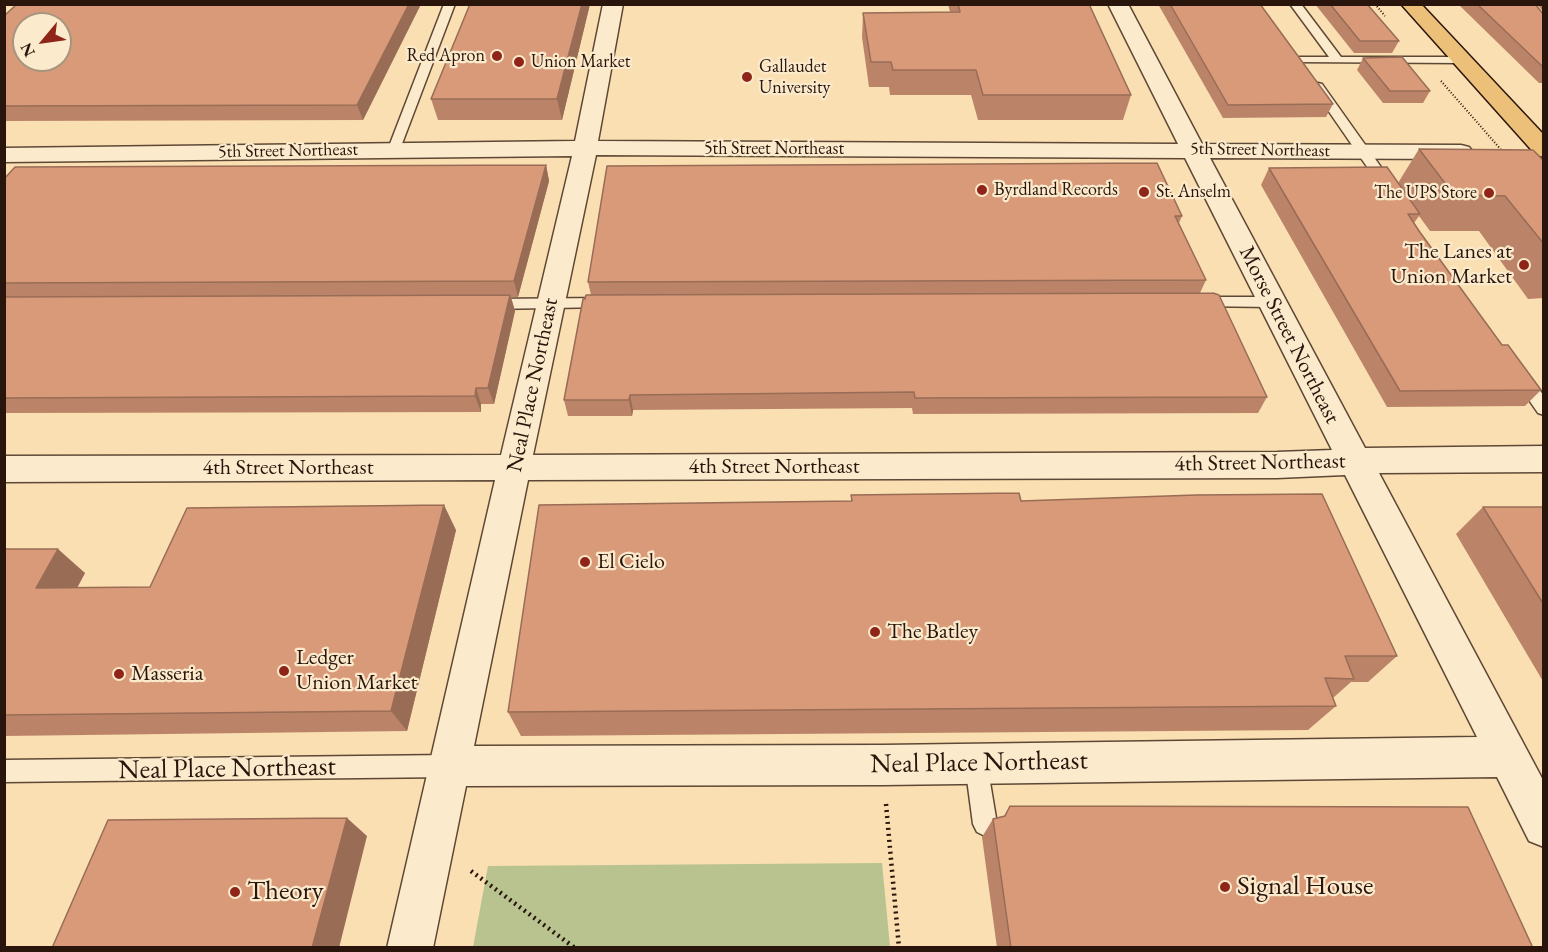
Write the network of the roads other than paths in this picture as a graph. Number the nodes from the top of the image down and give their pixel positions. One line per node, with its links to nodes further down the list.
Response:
1 (450, 4): 9 (lane)
2 (613, 4): 8 (street, Neal Place Northeast)
3 (1118, 4): 10 (street, Morse Street Northeast)
4 (1295, 4): 7 (lane)
5 (1410, 4): 6 (main road)
6 (1462, 60): 7 (lane); 11 (main road)
7 (1338, 61): 12 (lane)
8 (585, 148): 9 (street, 5th Street Northeast); 10 (street, 5th Street Northeast); 19 (street, Neal Place Northeast)
9 (394, 149): 13 (street, 5th Street Northeast)
10 (1193, 150): 12 (street, 5th Street Northeast); 16 (street, Morse Street Northeast)
11 (1544, 151): 12 (street, 5th Street Northeast)
12 (1364, 152): 14 (lane)
13 (4, 155)
14 (1396, 198)
15 (1187, 302): 16 (lane)
16 (1272, 302): 23 (street, Morse Street Northeast)
17 (615, 303): 19 (lane)
18 (472, 304): 19 (lane)
19 (550, 304): 24 (street, Neal Place Northeast)
20 (1510, 361): 21 (lane)
21 (1544, 409)
22 (1544, 459): 23 (street, 4th Street Northeast)
23 (1355, 461): 24 (street, 4th Street Northeast); 26 (street, Morse Street Northeast)
24 (514, 468): 25 (street, 4th Street Northeast); 28 (street, Neal Place Northeast)
25 (4, 469)
26 (1508, 757): 27 (street, Neal Place Northeast); 31 (street, Morse Street Northeast)
27 (976, 764): 28 (street, Neal Place Northeast); 30 (lane)
28 (450, 765): 29 (lane, Neal Place Northeast); 32 (street, Neal Place Northeast)
29 (4, 771)
30 (985, 825)
31 (1544, 826)
32 (410, 948)

